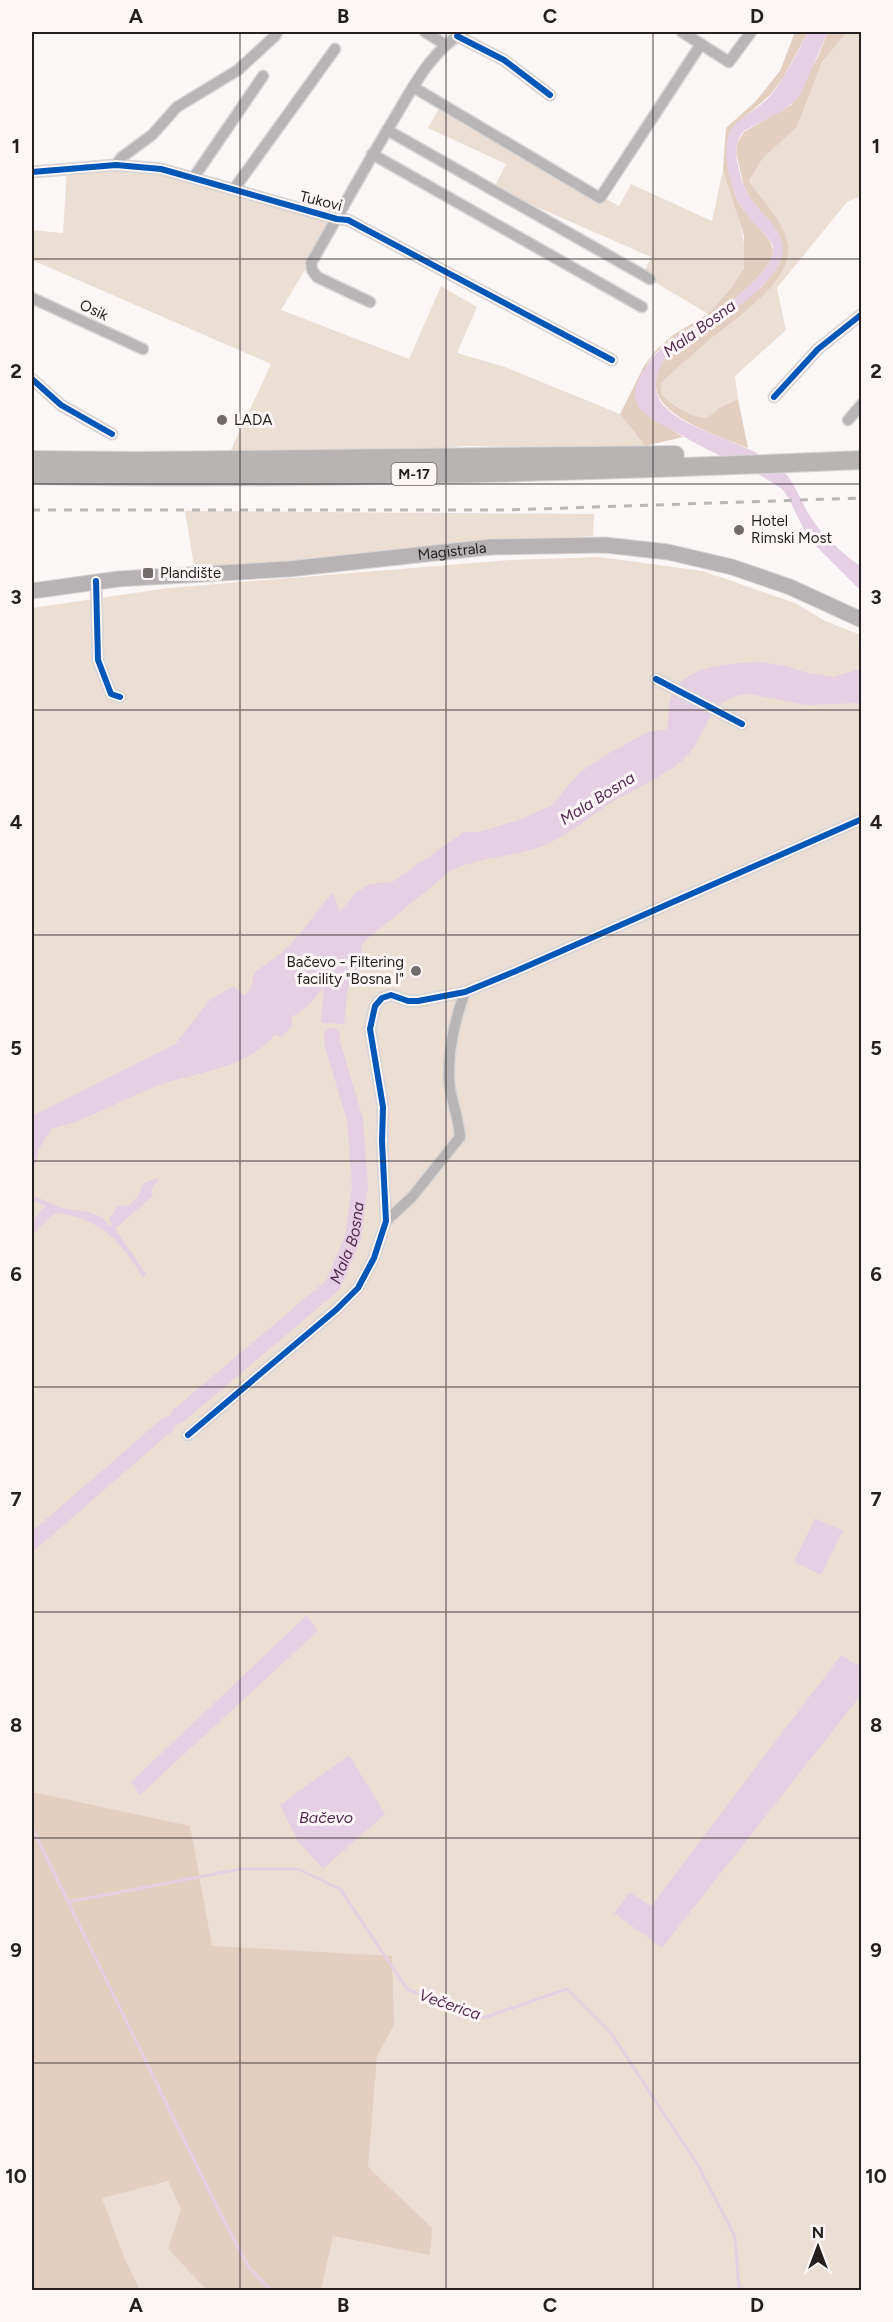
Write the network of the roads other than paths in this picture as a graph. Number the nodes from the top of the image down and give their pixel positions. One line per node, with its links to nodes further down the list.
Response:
1 (277, 32): 14 (street)
2 (425, 32): 7 (street)
3 (682, 32): 6 (street)
4 (751, 32): 6 (street)
5 (460, 34): 7 (street, Tukovi); 11 (street, Tukovi)
6 (701, 44): 10 (street)
7 (446, 45): 10 (street, Tukovi)
8 (335, 49): 17 (street)
9 (263, 76): 16 (street)
10 (413, 87): 12 (street, Tukovi)
11 (550, 95)
12 (387, 130): 13 (street, Tukovi); 19 (street)
13 (372, 154): 18 (street, Tukovi); 22 (street)
14 (116, 165): 15 (street, Tukovi); 16 (street, Tukovi)
15 (32, 172)
16 (194, 177): 17 (street, Tukovi)
17 (234, 189): 18 (street, Tukovi)
18 (337, 219): 21 (street, Tukovi); 25 (street, Tukovi)
19 (650, 279)
20 (32, 298): 24 (street, Osik)
21 (370, 302)
22 (642, 307)
23 (861, 314): 27 (street)
24 (143, 349)
25 (612, 360)
26 (32, 379): 30 (street)
27 (774, 397)
28 (861, 404): 29 (street)
29 (848, 420)
30 (112, 434)
31 (861, 448): 32 (highway, M-17)
32 (781, 457): 34 (highway, M-17); 35 (highway, M-17)
33 (32, 460): 35 (highway, M-17)
34 (861, 460)
35 (129, 469): 36 (highway, M-17)
36 (32, 474)
37 (96, 581): 38 (main road, Magistrala); 39 (main road, Magistrala); 41 (street)
38 (32, 591)
39 (861, 620)
40 (656, 679): 42 (street)
41 (120, 697)
42 (742, 724)
43 (861, 819): 44 (street)
44 (465, 992): 45 (street); 45 (street)
45 (386, 1221): 46 (street)
46 (188, 1435)

